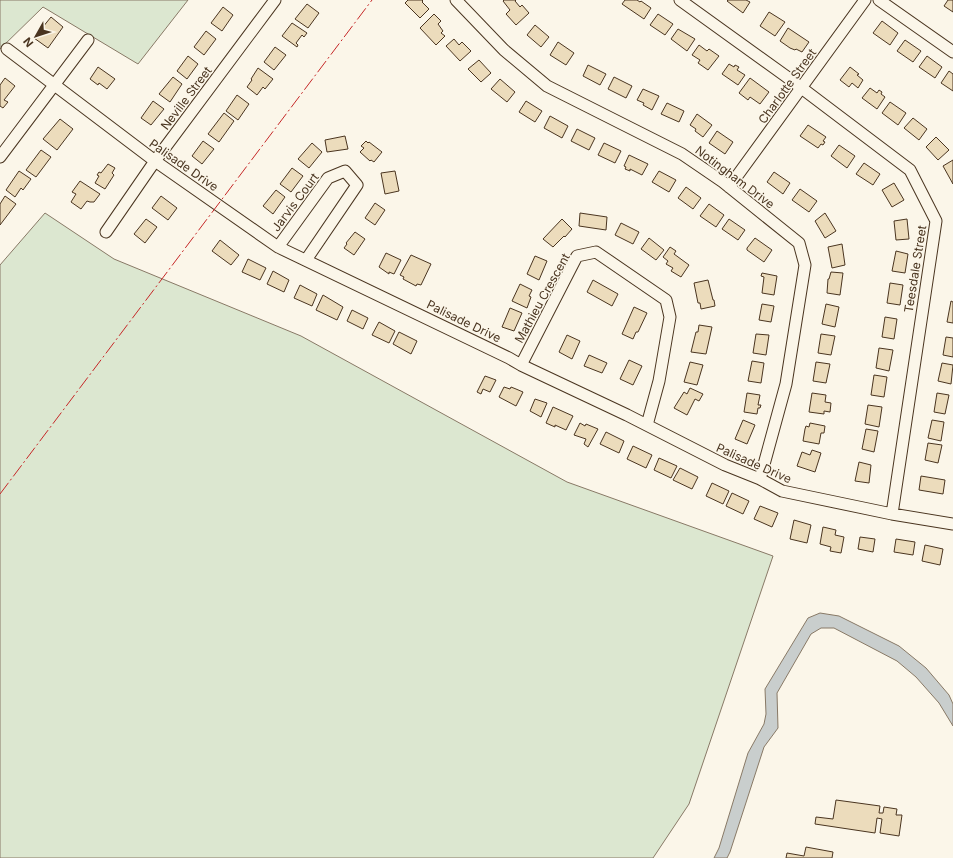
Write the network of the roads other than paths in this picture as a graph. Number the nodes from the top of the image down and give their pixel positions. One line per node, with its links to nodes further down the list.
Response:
1 (275, 0): 12 (street, Neville Street)
2 (456, 0): 13 (street, Notingham Drive)
3 (680, 0): 10 (street, Teesdale Street)
4 (865, 0): 10 (street, Charlotte Street)
5 (879, 0): 8 (street)
6 (88, 40): 9 (street)
7 (7, 49): 9 (street, Palisade Drive)
8 (953, 52)
9 (54, 85): 11 (street); 12 (street, Palisade Drive)
10 (800, 88): 13 (street, Charlotte Street); 20 (street, Teesdale Street)
11 (0, 157)
12 (155, 161): 14 (street, Neville Street); 15 (street, Palisade Drive)
13 (729, 187): 19 (street, Notingham Drive)
14 (106, 232)
15 (278, 247): 16 (street, Palisade Drive); 16 (street, Jarvis Court)
16 (306, 260): 17 (street, Palisade Drive)
17 (521, 365): 18 (street, Palisade Drive); 18 (street, Mathieu Crescent)
18 (647, 425): 19 (street, Palisade Drive)
19 (760, 479): 20 (street, Palisade Drive)
20 (892, 514): 21 (street, Palisade Drive)
21 (953, 524)

